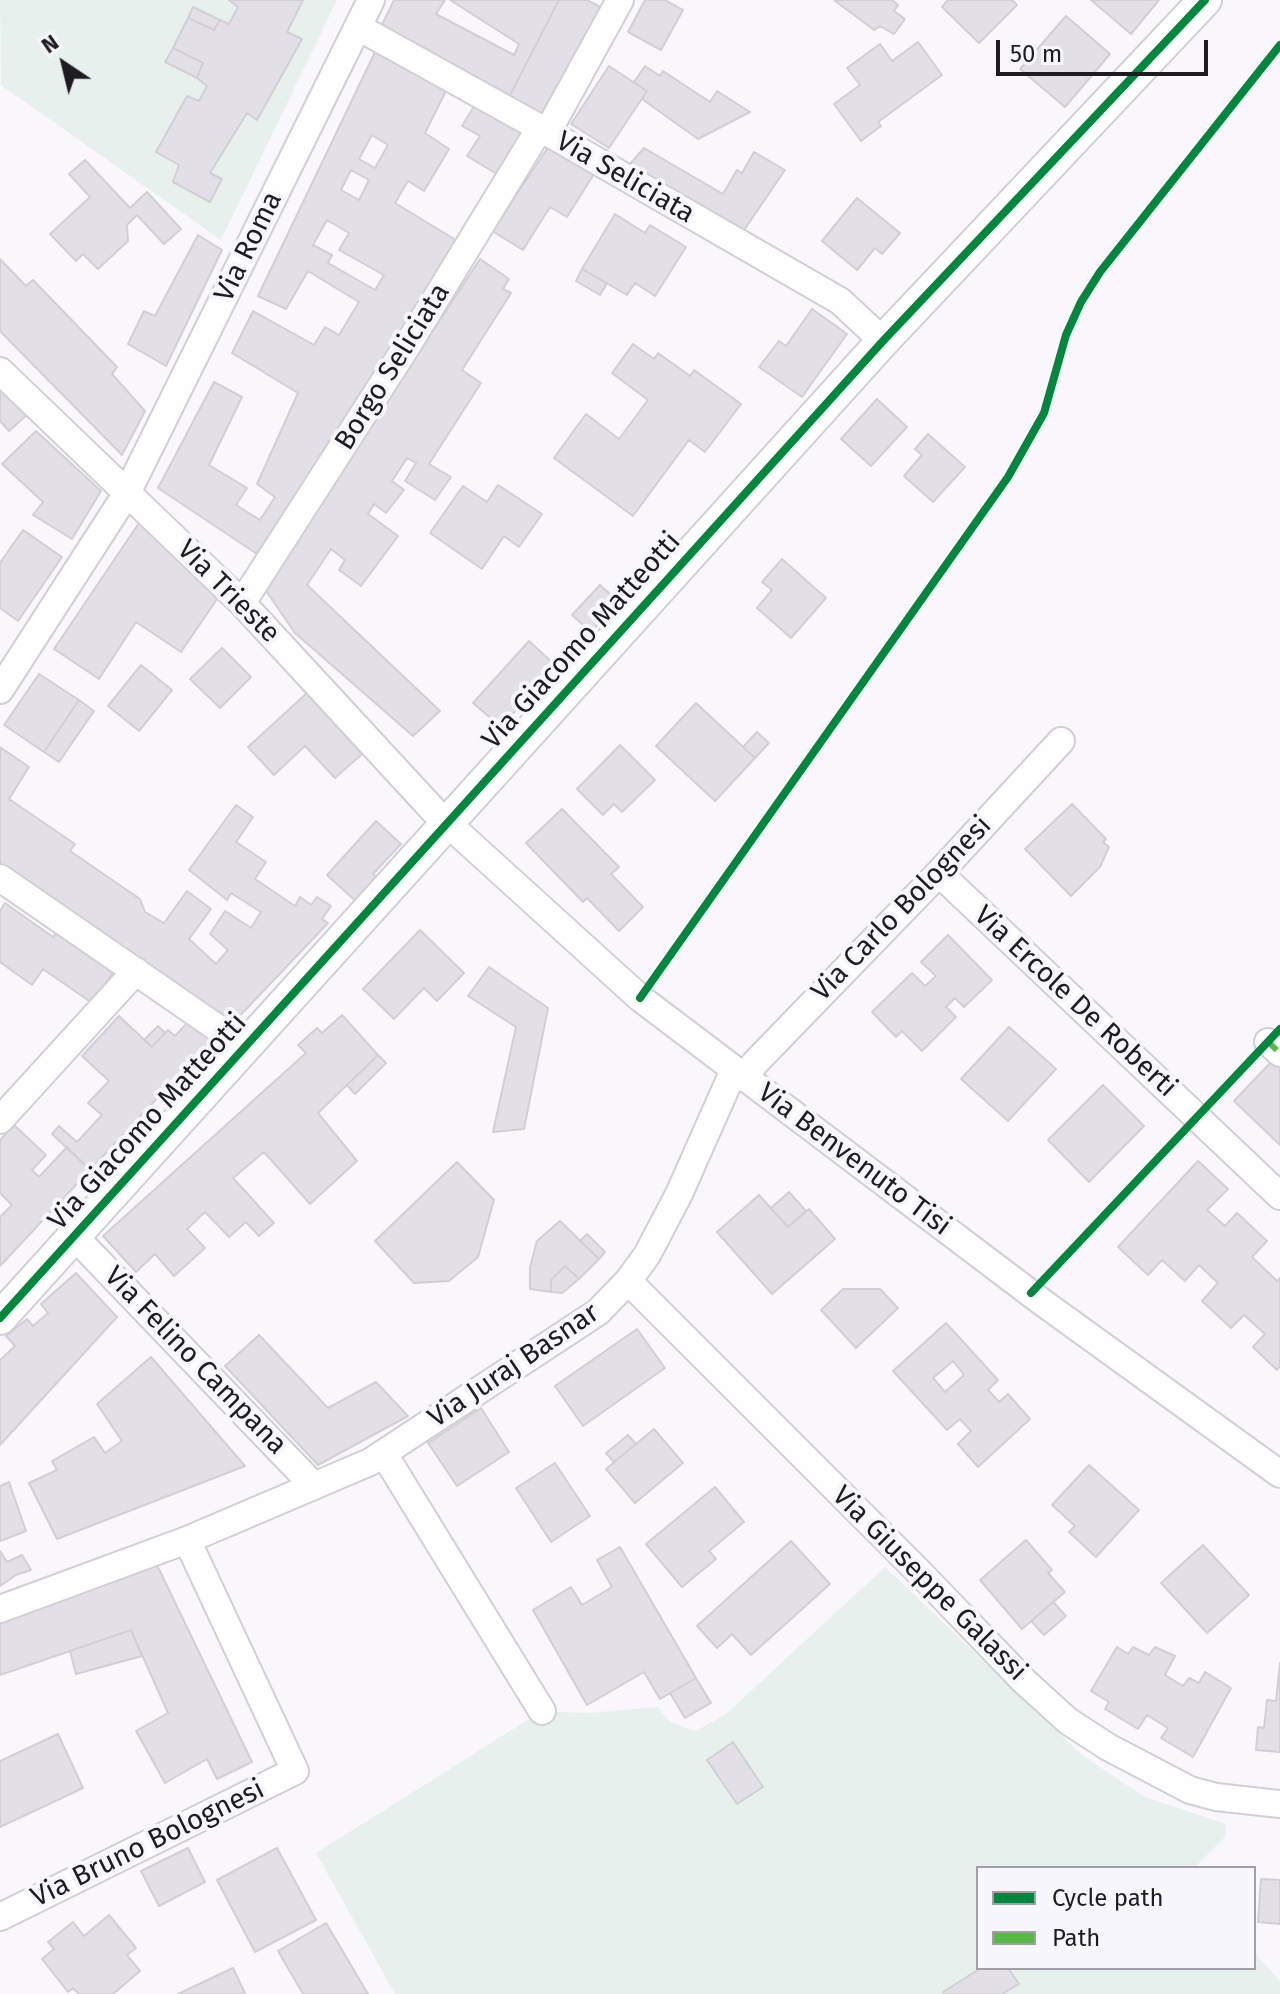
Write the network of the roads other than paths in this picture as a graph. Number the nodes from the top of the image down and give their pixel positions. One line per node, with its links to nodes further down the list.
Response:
1 (371, 0): 4 (street, Via Roma)
2 (620, 0): 5 (street, Borgo Seliciata)
3 (1205, 0): 6 (street, Via Giacomo Matteotti)
4 (358, 27): 5 (street, Via Seliciata); 8 (street, Via Roma)
5 (543, 130): 6 (street, Via Seliciata); 9 (street, Borgo Seliciata)
6 (883, 341): 12 (street, Via Giacomo Matteotti)
7 (0, 371): 8 (street, Via Trieste)
8 (127, 493): 9 (street, Via Trieste); 10 (street, Via Roma)
9 (242, 603): 12 (street, Via Trieste)
10 (0, 690)
11 (1061, 741): 13 (street, Via Carlo Bolognesi)
12 (447, 823): 16 (street, Via Giacomo Matteotti); 17 (street, Via Benvenuto Tisi)
13 (939, 873): 17 (street, Via Carlo Bolognesi); 19 (street, Via Ercole De Roberti)
14 (0, 878): 15 (street)
15 (136, 971): 16 (street); 18 (street)
16 (245, 1047): 20 (street, Via Giacomo Matteotti)
17 (739, 1074): 21 (street, Via Juraj Basnar); 24 (street, Via Benvenuto Tisi)
18 (0, 1120)
19 (1280, 1196)
20 (75, 1237): 22 (street, Via Giacomo Matteotti); 25 (street, Via Felino Campana)
21 (628, 1281): 23 (street, Via Juraj Basnar); 29 (street, Via Giuseppe Galassi)
22 (0, 1318)
23 (384, 1454): 25 (street, Via Juraj Basnar); 28 (street)
24 (1280, 1474)
25 (314, 1486): 26 (street, Via Juraj Basnar)
26 (187, 1540): 27 (street, Via Juraj Basnar); 30 (street, Via Bruno Bolognesi)
27 (0, 1609)
28 (542, 1711)
29 (1280, 1804)
30 (0, 1917)

